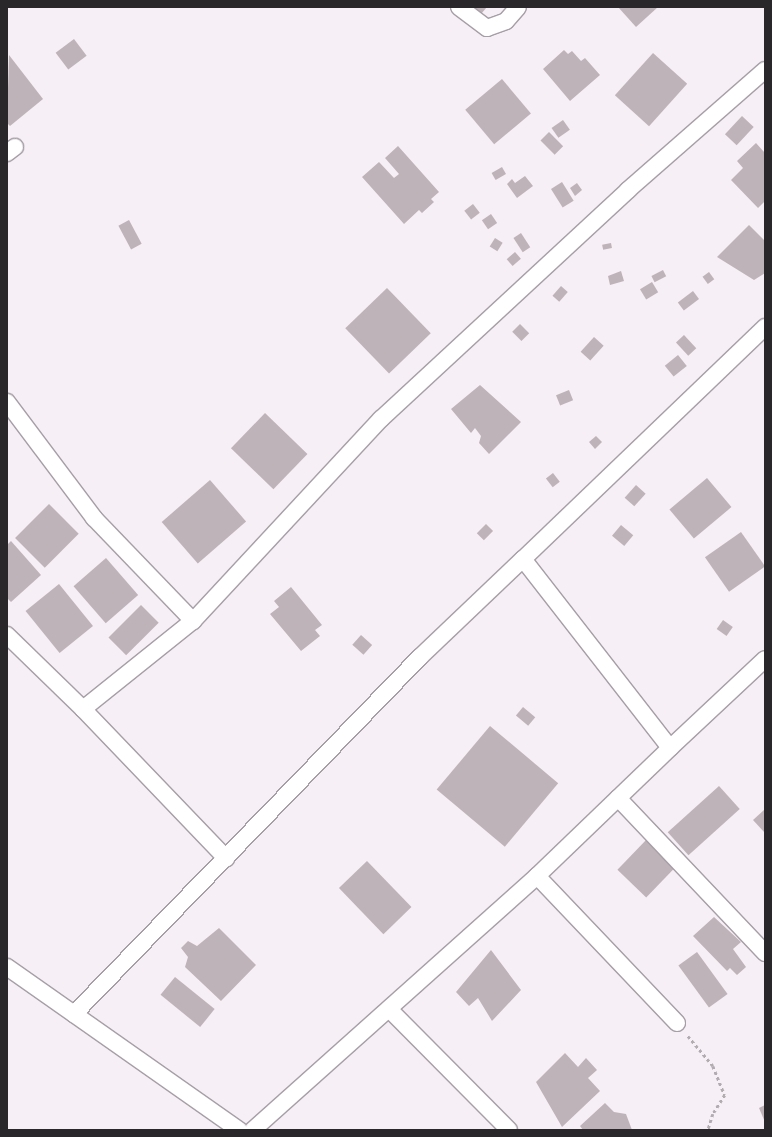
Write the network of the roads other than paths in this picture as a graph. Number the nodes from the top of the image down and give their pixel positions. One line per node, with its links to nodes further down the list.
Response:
1 (460, 7): 2 (street)
2 (518, 7)
3 (765, 70): 7 (street)
4 (765, 327): 6 (street)
5 (7, 402): 7 (street)
6 (523, 559): 11 (street); 13 (street)
7 (193, 621): 10 (street)
8 (7, 635): 10 (street)
9 (762, 668): 11 (street)
10 (83, 709): 13 (street)
11 (670, 748): 12 (street)
12 (618, 798): 14 (street); 15 (street)
13 (226, 858): 18 (street)
14 (537, 876): 17 (street); 19 (street)
15 (765, 953)
16 (7, 967): 18 (street)
17 (389, 1009): 21 (street); 22 (street)
18 (74, 1014): 20 (street)
19 (678, 1023)
20 (239, 1130)
21 (253, 1130)
22 (509, 1130)

